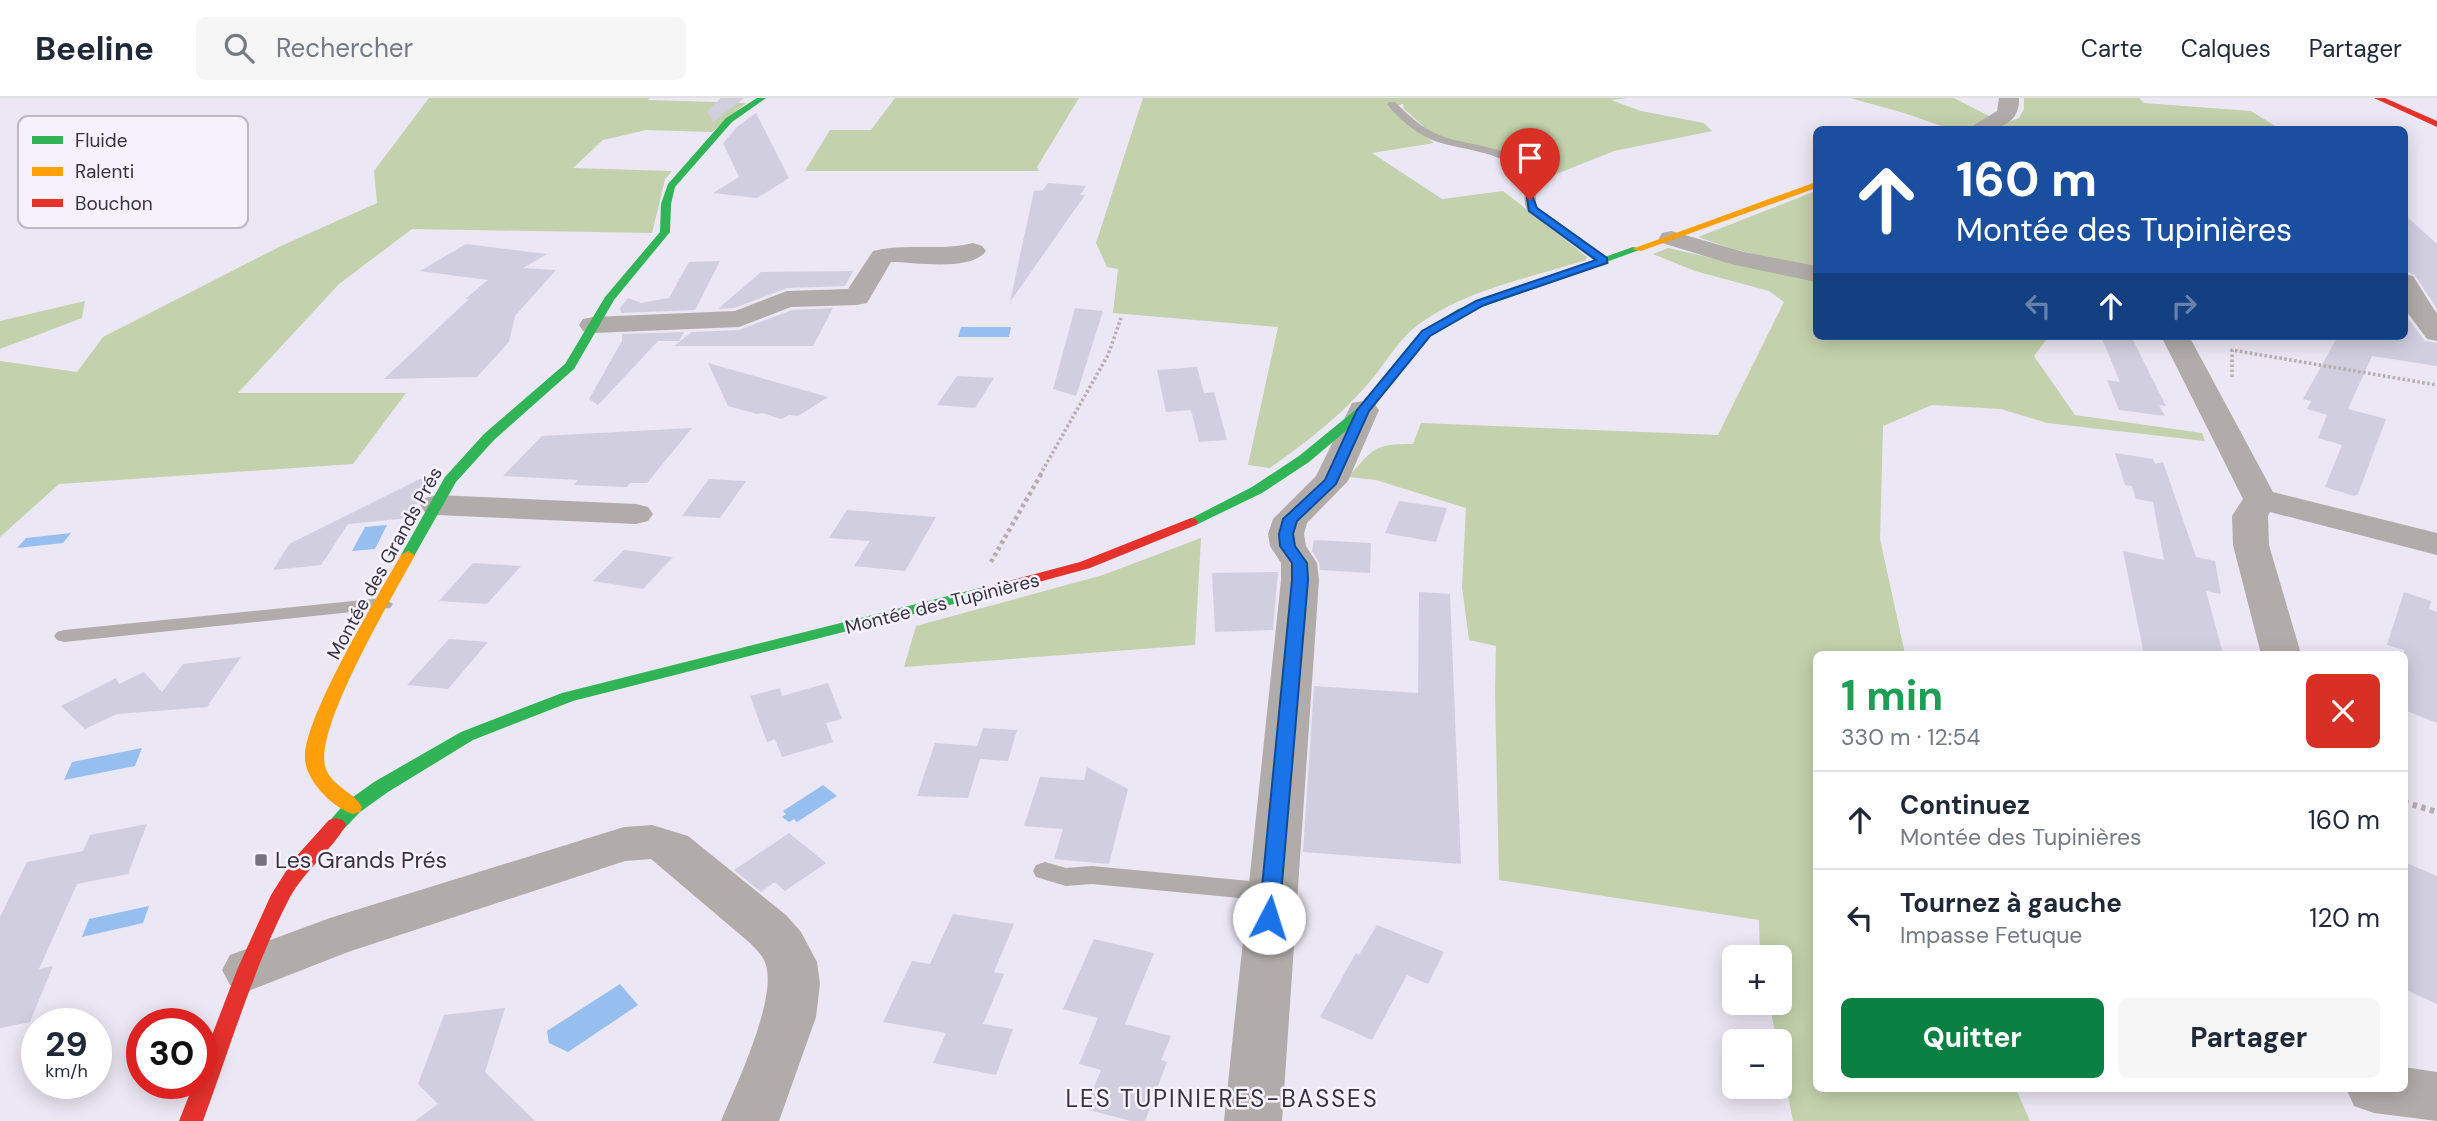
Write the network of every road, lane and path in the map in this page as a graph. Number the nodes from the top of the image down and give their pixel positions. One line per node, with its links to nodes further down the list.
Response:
1 (762, 98): 14 (street, Montée des Grands Prés)
2 (2009, 98): 6 (street)
3 (2378, 98): 5 (street)
4 (1392, 104): 10 (lane)
5 (2437, 124)
6 (1983, 126)
7 (1813, 186): 8 (street, Montée des Tupinières)
8 (1671, 238): 10 (street, Montée des Tupinières); 11 (street)
9 (973, 251): 14 (street)
10 (1604, 261): 19 (street, Montée des Tupinières)
11 (1813, 273)
12 (2408, 291): 15 (street)
13 (1121, 318): 24 (path)
14 (593, 325): 21 (street, Montée des Grands Prés)
15 (2437, 333)
16 (2177, 340): 18 (street)
17 (2437, 385): 18 (path)
18 (2212, 403): 20 (street)
19 (1363, 410): 24 (street, Montée des Tupinières); 32 (street)
20 (2260, 499): 23 (street); 27 (street)
21 (437, 505): 22 (street); 25 (street, Montée des Grands Prés)
22 (636, 514)
23 (2437, 544)
24 (972, 596): 29 (street, Montée des Tupinières)
25 (383, 604): 26 (lane); 29 (street, Montée des Grands Prés)
26 (64, 636)
27 (2280, 651)
28 (2408, 803): 30 (path)
29 (353, 807): 33 (street, Montée des Tupinières)
30 (2437, 812)
31 (1045, 871): 32 (lane)
32 (1271, 892): 38 (street)
33 (248, 970): 36 (street, Montée des Tupinières); 37 (street)
34 (2402, 1092): 35 (street)
35 (2437, 1097)
36 (191, 1121)
37 (750, 1121)
38 (1253, 1121)

